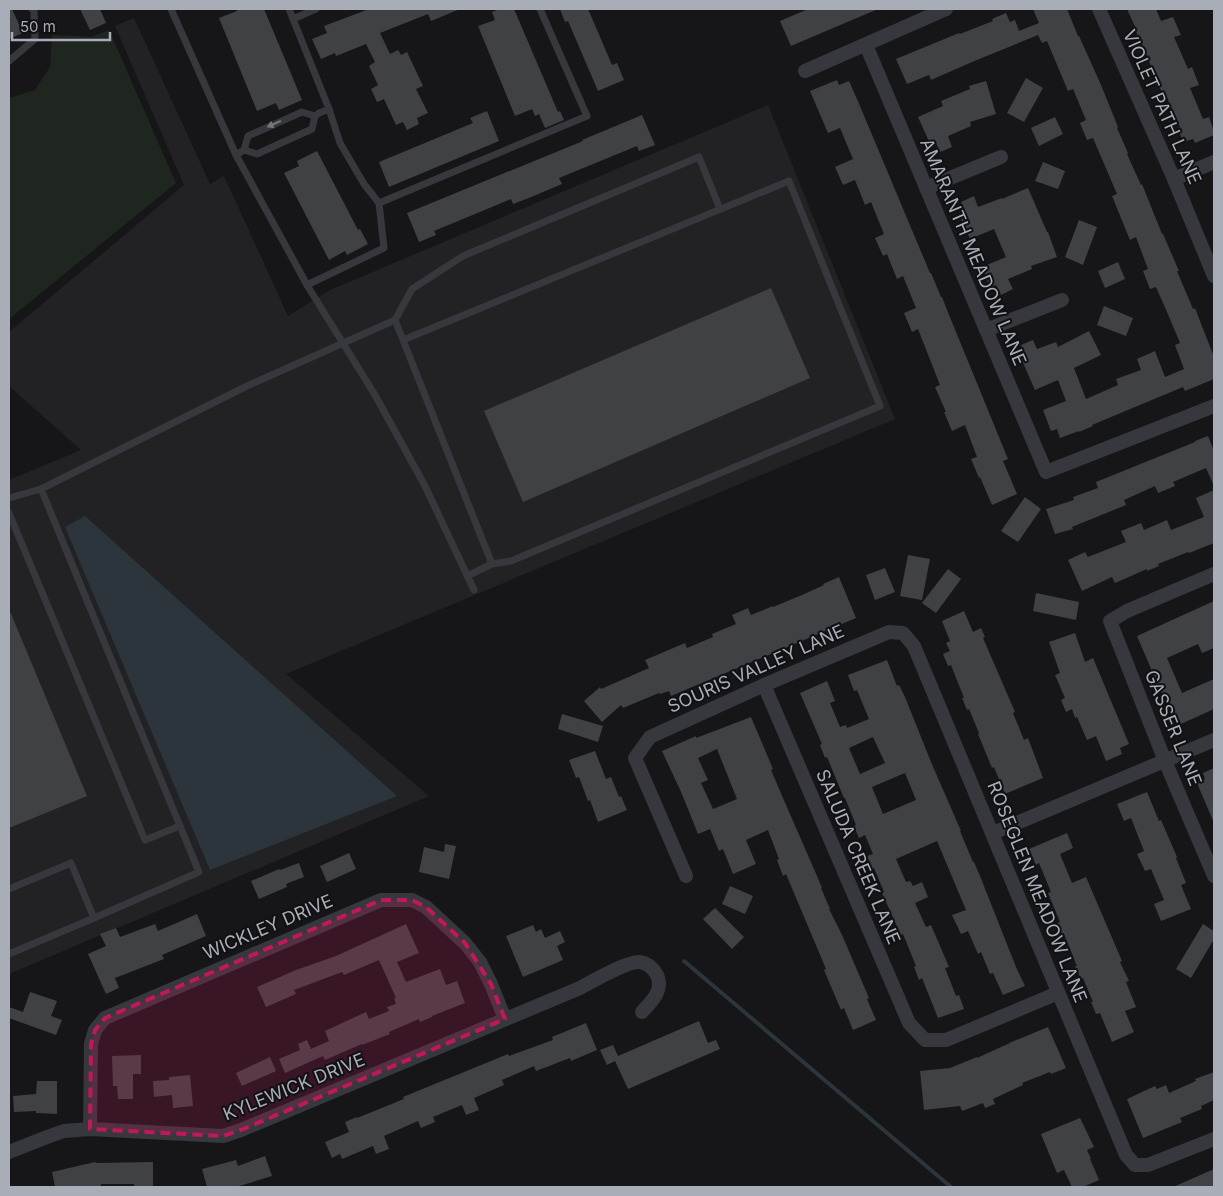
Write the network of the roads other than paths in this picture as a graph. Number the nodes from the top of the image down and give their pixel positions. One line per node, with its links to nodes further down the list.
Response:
1 (32, 9): 10 (lane)
2 (171, 9): 15 (lane)
3 (289, 9): 8 (lane)
4 (316, 9): 8 (lane)
5 (540, 9): 20 (lane)
6 (946, 9): 9 (street)
7 (1099, 9): 18 (street, VIOLET PATH LANE)
8 (293, 19): 12 (lane)
9 (866, 45): 11 (street); 19 (street, AMARANTH MEADOW LANE)
10 (9, 60)
11 (805, 71)
12 (329, 109): 13 (lane); 20 (lane)
13 (315, 116): 14 (lane, one-way to 14); 14 (lane)
14 (244, 150): 15 (lane)
15 (236, 155): 23 (lane)
16 (1001, 157): 19 (street)
17 (1214, 162): 18 (street)
18 (1174, 179): 22 (street, VIOLET PATH LANE)
19 (926, 188): 26 (street, AMARANTH MEADOW LANE)
20 (379, 202): 23 (lane)
21 (720, 210): 25 (lane); 27 (lane); 33 (lane)
22 (1214, 276)
23 (307, 284): 28 (lane)
24 (1062, 300): 26 (street)
25 (395, 320): 27 (lane); 28 (lane)
26 (986, 330): 29 (street, AMARANTH MEADOW LANE)
27 (402, 340): 33 (lane)
28 (343, 343): 30 (lane); 35 (lane)
29 (1214, 406)
30 (41, 490): 31 (lane); 41 (lane)
31 (9, 498)
32 (9, 513): 41 (lane)
33 (492, 564): 35 (lane)
34 (1214, 574): 40 (street, GASSER LANE)
35 (467, 576): 36 (lane)
36 (474, 590)
37 (903, 633): 38 (street, SOURIS VALLEY LANE); 42 (street, ROSEGLEN MEADOW LANE)
38 (764, 685): 43 (street, SOURIS VALLEY LANE); 48 (street, SALUDA CREEK LANE)
39 (1214, 740): 40 (street)
40 (1165, 761): 42 (street); 44 (street, GASSER LANE)
41 (180, 826): 46 (lane)
42 (993, 833): 48 (street, ROSEGLEN MEADOW LANE)
43 (686, 876)
44 (1214, 876)
45 (9, 888): 46 (lane)
46 (94, 918): 47 (lane)
47 (9, 954)
48 (1058, 993): 52 (street, ROSEGLEN MEADOW LANE)
49 (642, 1012): 50 (street, KYLEWICK DRIVE)
50 (504, 1019): 51 (street, KYLEWICK DRIVE); 51 (street, WICKLEY DRIVE)
51 (90, 1129): 53 (street, KYLEWICK DRIVE)
52 (1214, 1139)
53 (9, 1152)

